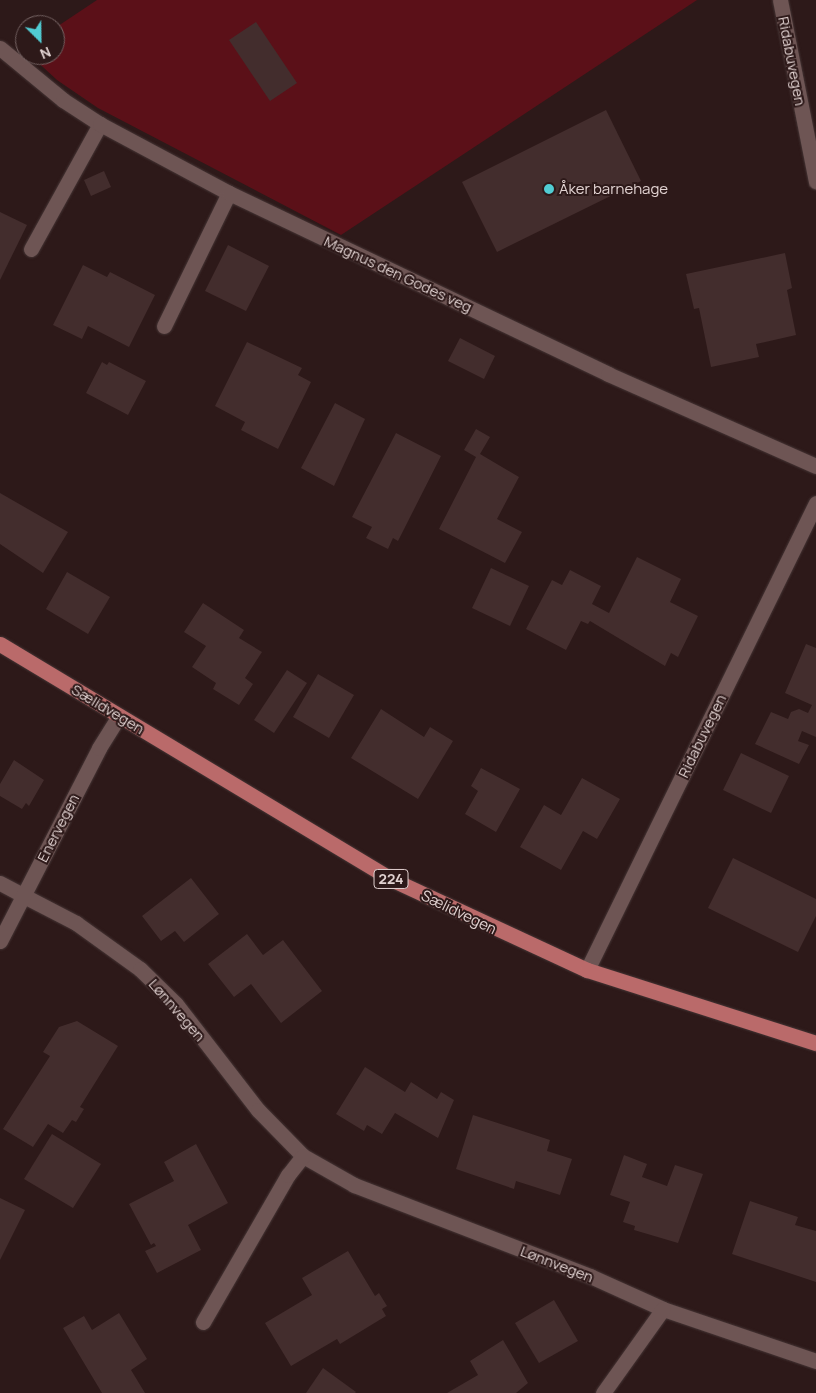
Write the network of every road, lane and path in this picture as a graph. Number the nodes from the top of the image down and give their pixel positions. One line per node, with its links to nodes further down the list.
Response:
1 (780, 0): 4 (street, Ridabuvegen)
2 (0, 48): 3 (street, Magnus den Godes veg)
3 (100, 124): 5 (street, Magnus den Godes veg); 6 (street)
4 (816, 181)
5 (229, 193): 7 (street); 8 (street, Magnus den Godes veg)
6 (31, 249)
7 (164, 326)
8 (816, 466)
9 (816, 503): 15 (street, Ridabuvegen)
10 (0, 644): 11 (main road, Sælidvegen / 224)
11 (119, 716): 13 (street, Enervegen); 15 (main road, Sælidvegen / 224)
12 (0, 883): 13 (street, Lønnvegen)
13 (24, 896): 14 (street, Enervegen); 17 (street, Lønnvegen)
14 (0, 941)
15 (587, 970): 16 (main road, Sælidvegen / 224)
16 (816, 1043)
17 (303, 1156): 18 (street, Lønnvegen); 19 (street)
18 (663, 1310): 20 (street, Lønnvegen); 21 (street)
19 (203, 1322)
20 (816, 1361)
21 (603, 1393)

